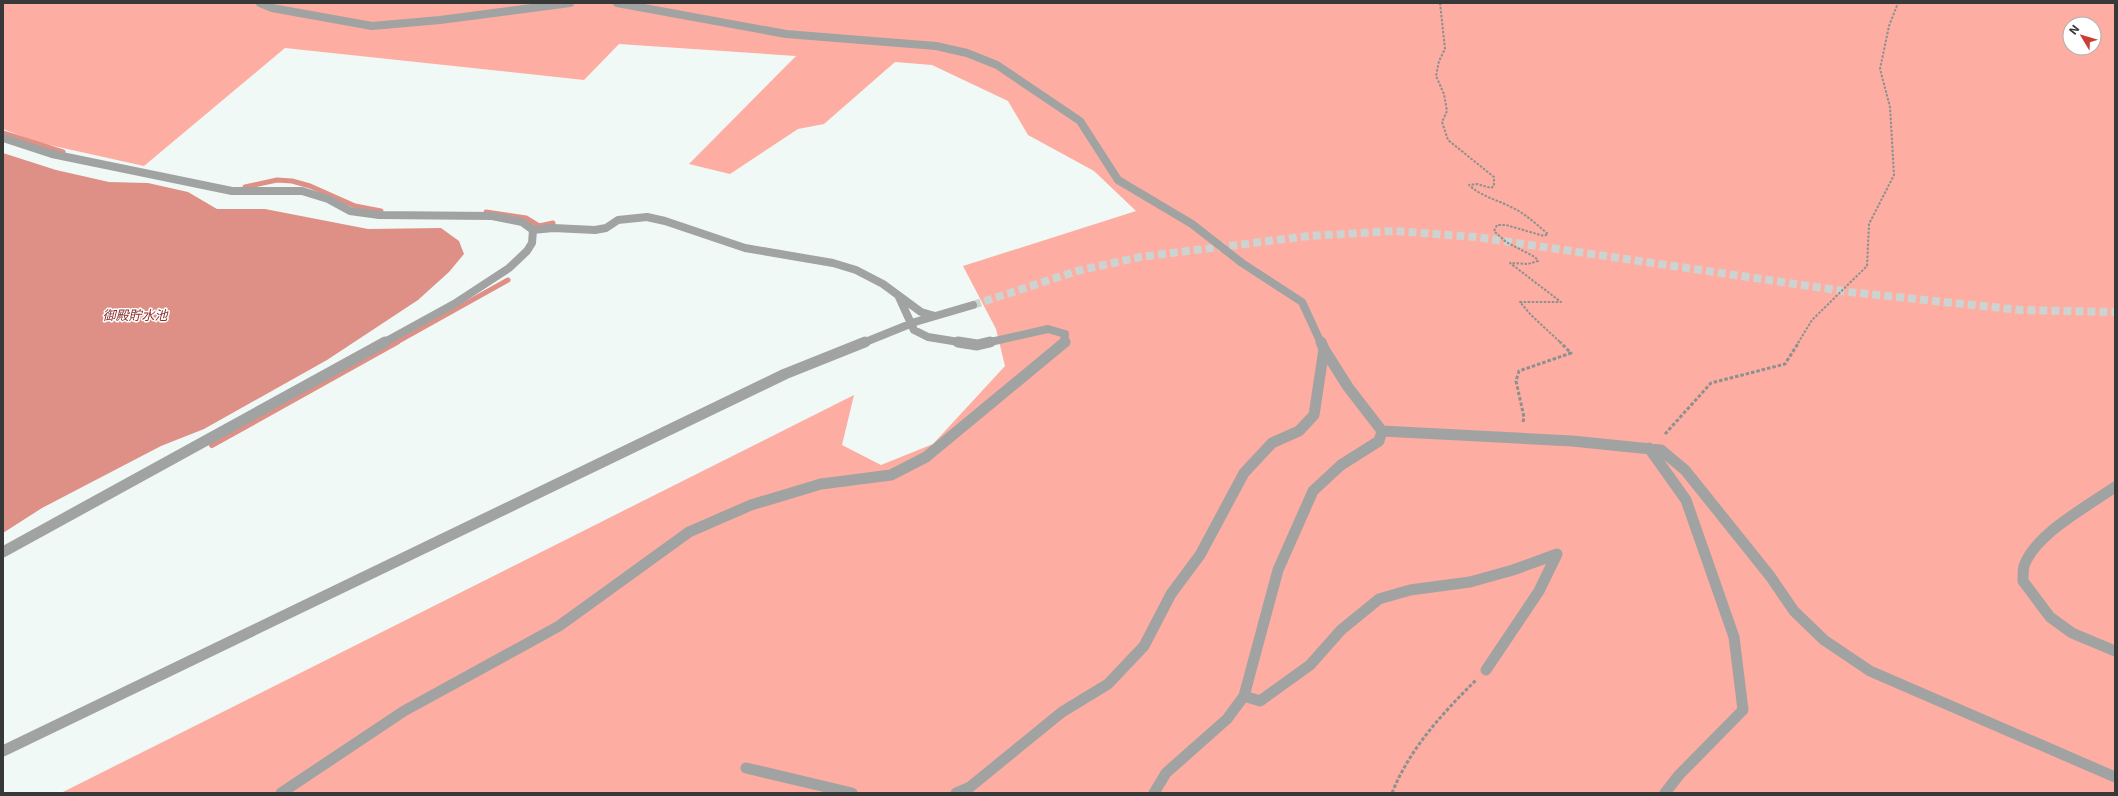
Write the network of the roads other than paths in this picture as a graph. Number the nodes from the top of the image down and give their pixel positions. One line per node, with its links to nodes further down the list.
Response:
1 (260, 3): 2 (street)
2 (570, 3)
3 (617, 3): 9 (street)
4 (3, 138): 5 (street)
5 (533, 230): 6 (street); 13 (street)
6 (899, 297): 8 (street); 20 (street)
7 (973, 305): 8 (street)
8 (936, 316): 17 (street)
9 (1324, 348): 10 (street); 22 (street)
10 (1382, 431): 11 (street); 16 (street)
11 (1649, 448): 19 (street); 24 (street)
12 (2115, 487): 14 (street)
13 (3, 552)
14 (2115, 651)
15 (1486, 670): 16 (street)
16 (1244, 696): 23 (street)
17 (3, 751)
18 (746, 768): 21 (street)
19 (2115, 777)
20 (281, 793)
21 (852, 793)
22 (956, 793)
23 (1154, 793)
24 (1665, 793)

